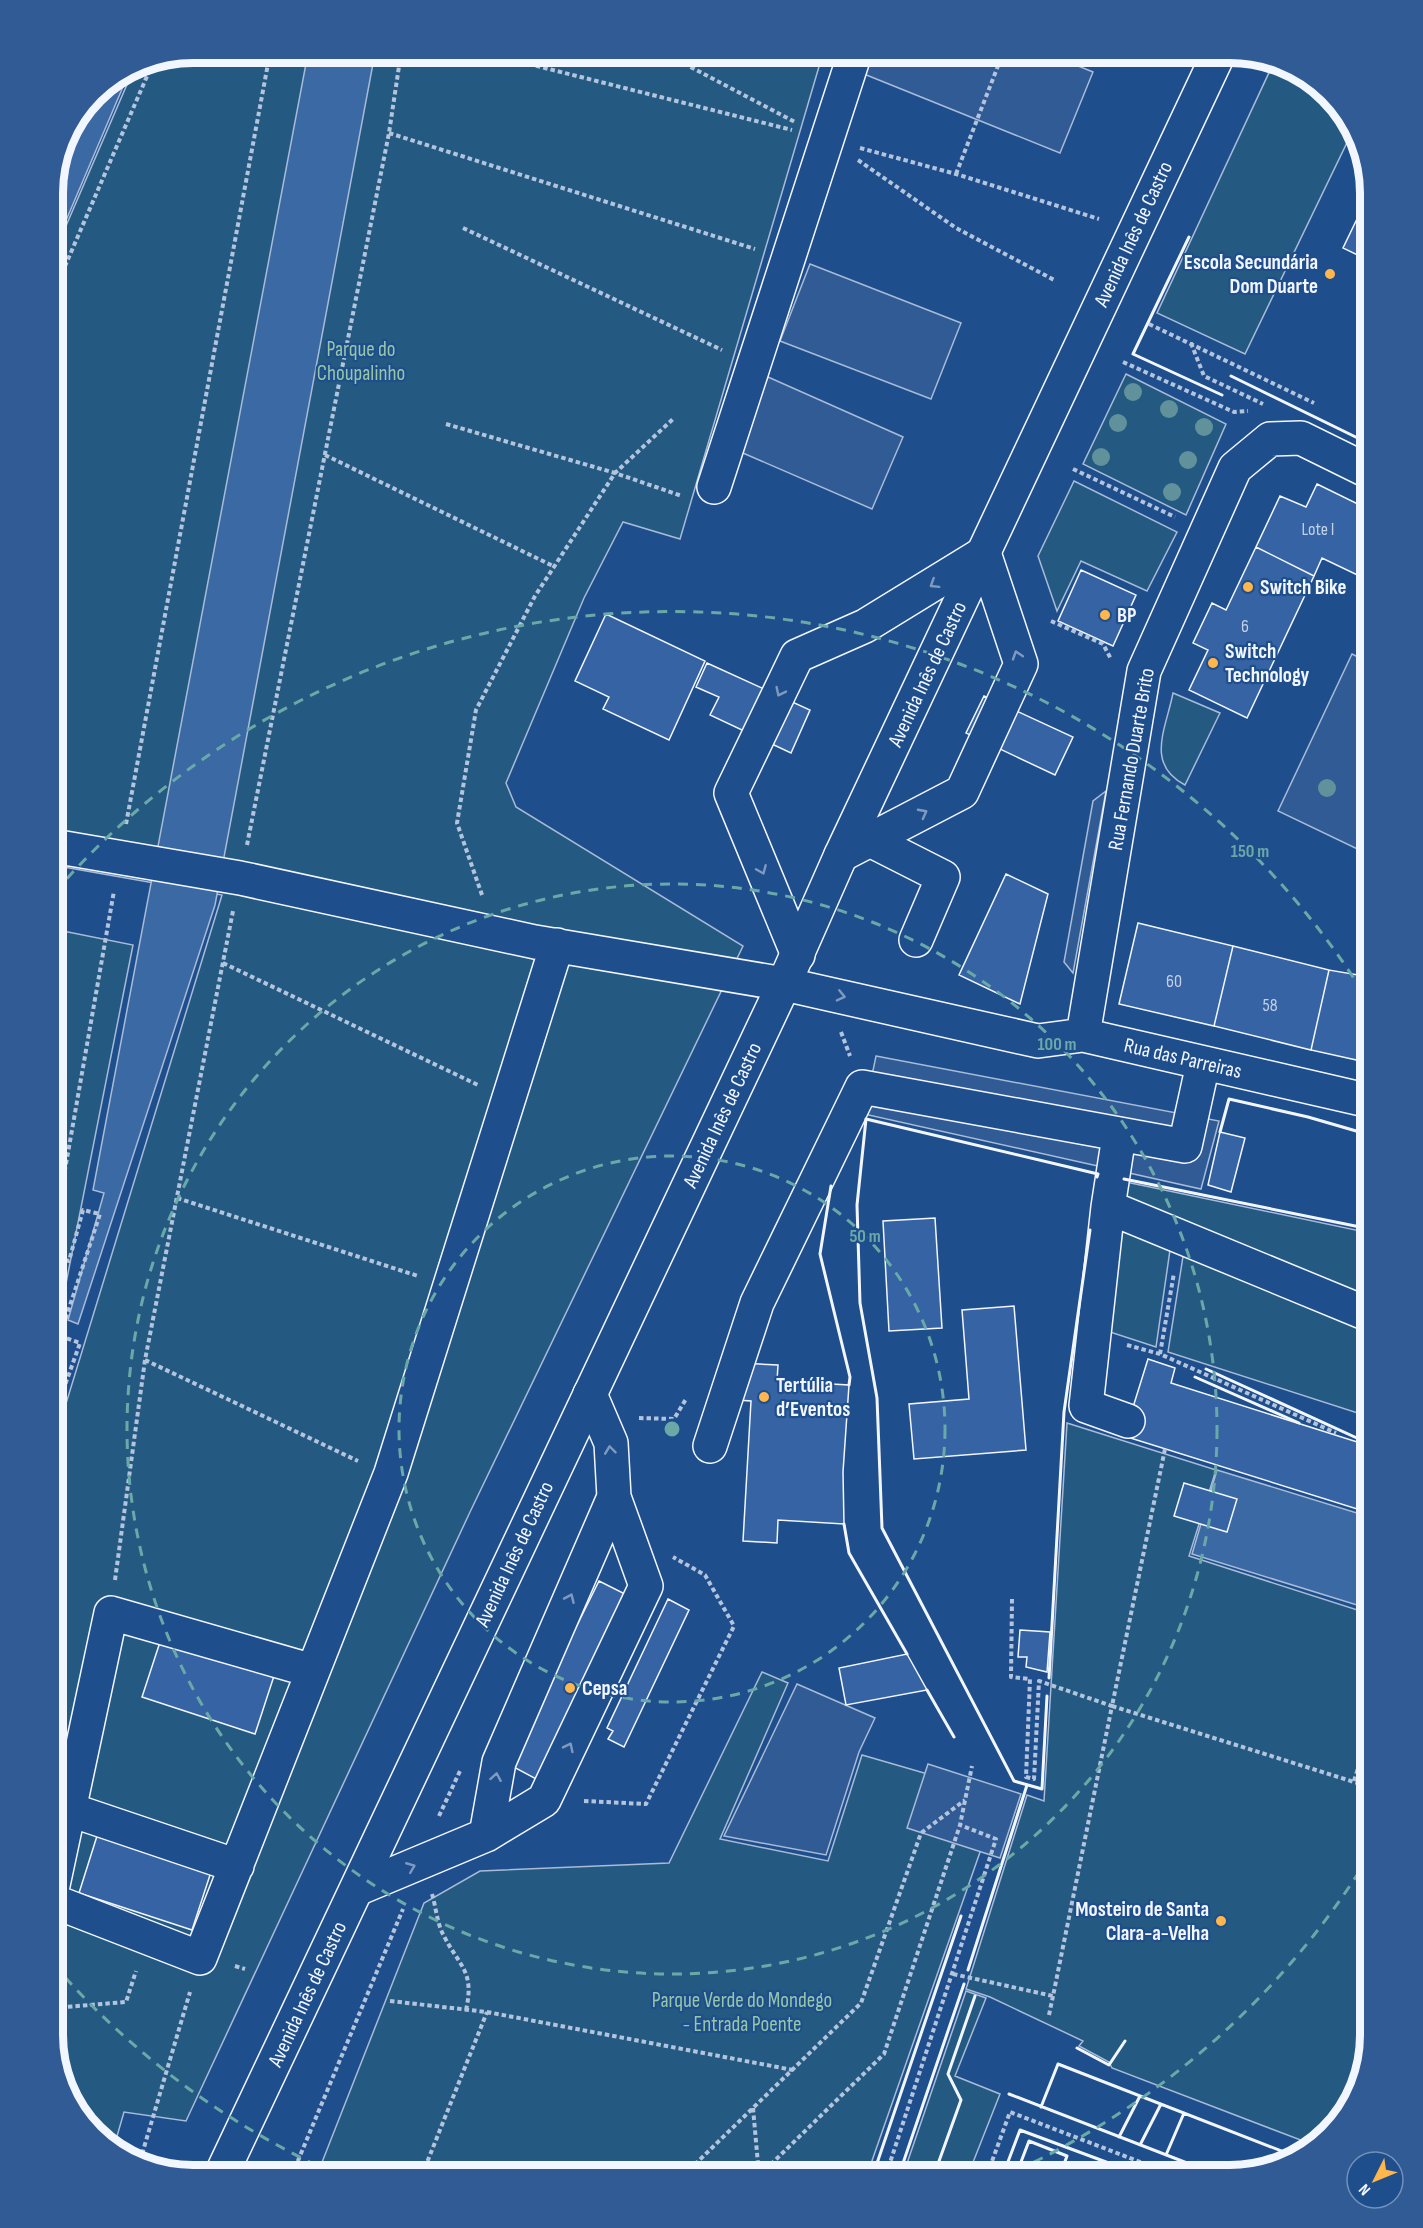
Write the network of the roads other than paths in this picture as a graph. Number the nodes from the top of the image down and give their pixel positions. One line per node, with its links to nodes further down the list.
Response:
1 (852, 63): 4 (main road)
2 (1214, 63): 5 (main road, Avenida Inês de Castro)
3 (1360, 467): 13 (main road, Rua Fernando Duarte Brito)
4 (714, 487)
5 (984, 554): 6 (main road, one-way to 5); 8 (main road, Avenida Inês de Castro); 11 (main road, one-way to 11)
6 (872, 841): 8 (main road); 9 (main road)
7 (63, 848): 10 (main road, Rua das Parreiras)
8 (841, 855): 11 (main road, Avenida Inês de Castro)
9 (916, 940)
10 (557, 945): 12 (main road, Rua das Parreiras); 23 (main road)
11 (798, 955): 12 (main road, Avenida Inês de Castro)
12 (784, 984): 13 (main road, Rua das Parreiras, one-way to 13); 19 (main road, Avenida Inês de Castro)
13 (1083, 1035): 14 (main road, Rua das Parreiras)
14 (1203, 1064): 15 (main road, Rua das Parreiras); 16 (main road)
15 (1360, 1099)
16 (1119, 1136): 17 (main road); 21 (main road)
17 (1108, 1207): 18 (main road); 20 (main road)
18 (1360, 1311)
19 (590, 1394): 22 (main road, one-way to 19); 28 (main road, Avenida Inês de Castro)
20 (1128, 1421)
21 (710, 1446)
22 (614, 1497): 25 (main road, one-way to 22); 25 (main road, one-way to 22)
23 (313, 1671): 24 (main road); 27 (main road)
24 (70, 1810): 26 (main road); 27 (main road)
25 (486, 1835): 28 (main road, one-way to 25)
26 (63, 1839)
27 (237, 1866): 29 (main road)
28 (357, 1889): 30 (main road, Avenida Inês de Castro)
29 (63, 1905)
30 (226, 2165)

